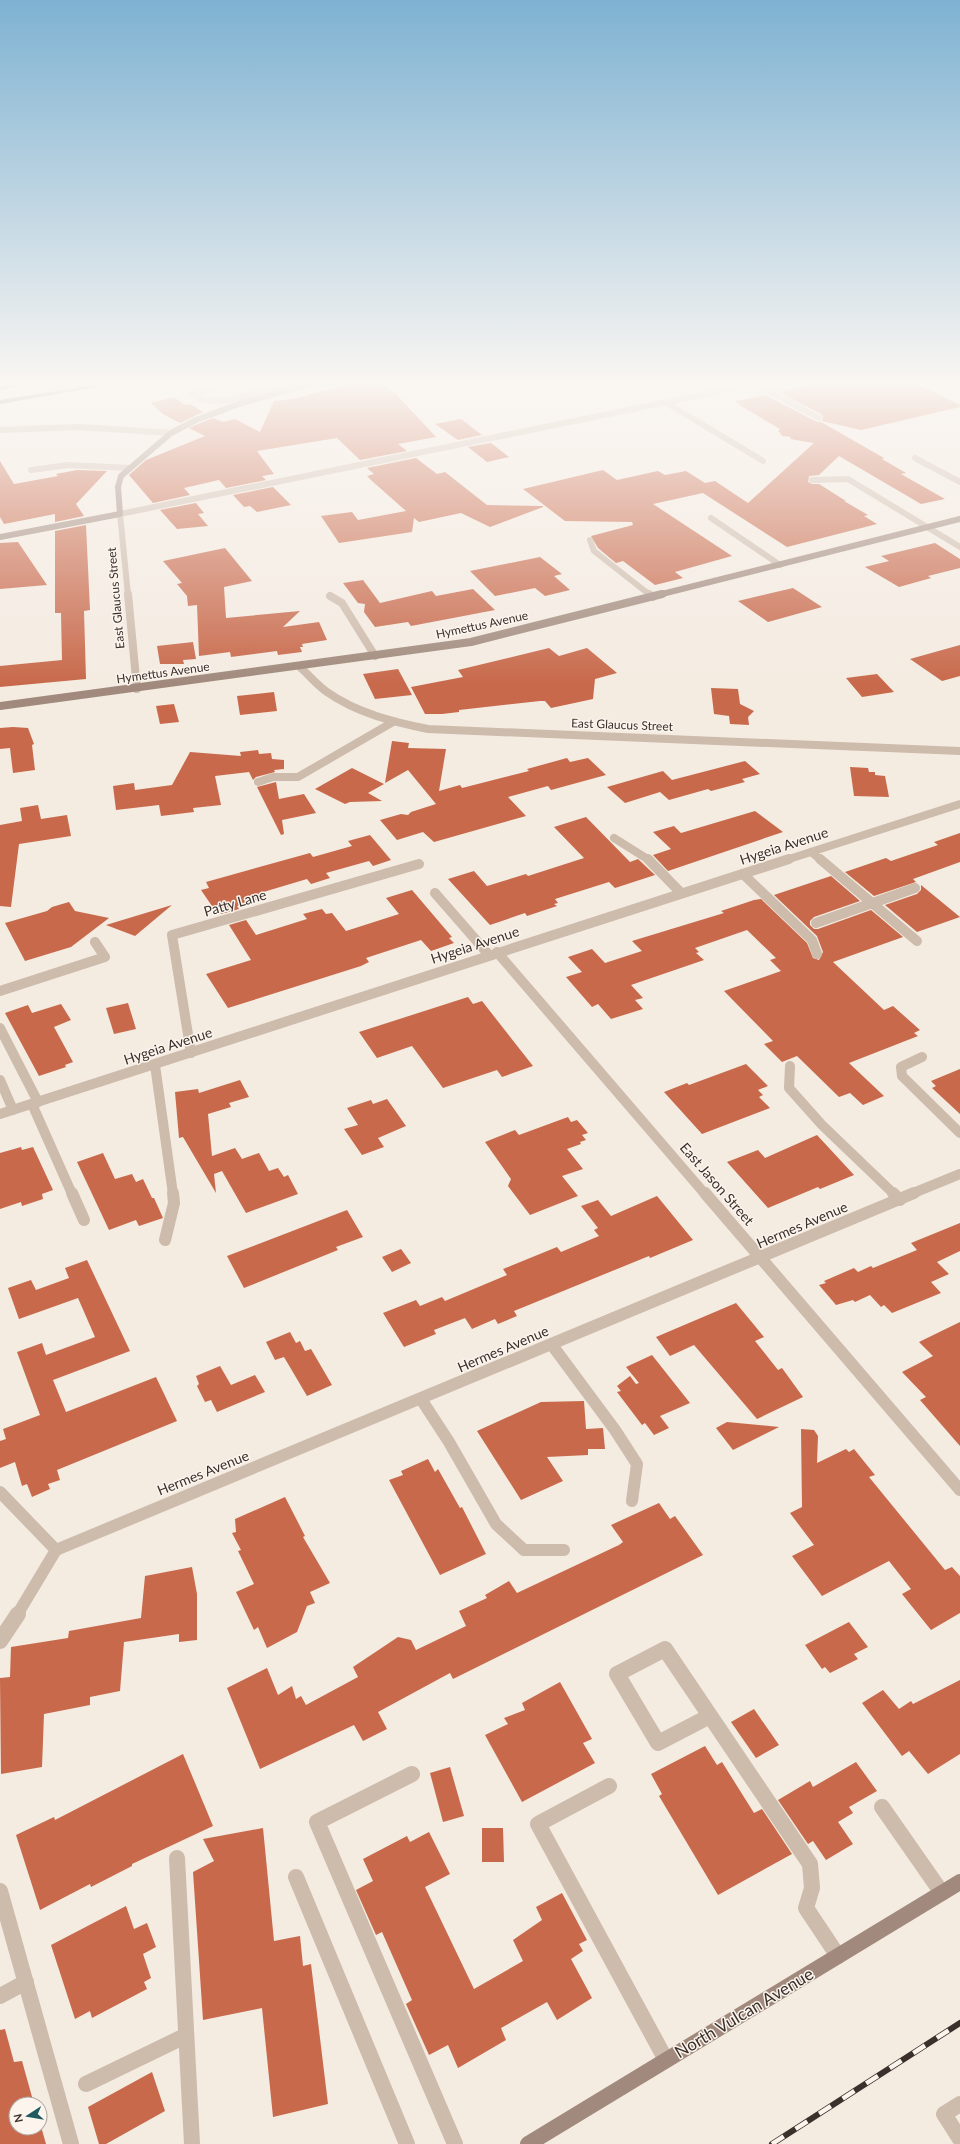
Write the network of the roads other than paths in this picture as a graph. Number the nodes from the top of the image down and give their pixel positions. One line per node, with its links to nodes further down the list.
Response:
1 (119, 484): 4 (street, East Glaucus Street)
2 (266, 484): 4 (street)
3 (856, 484): 7 (street)
4 (120, 514): 8 (street); 16 (street, East Glaucus Street)
5 (711, 518): 11 (street)
6 (960, 519): 7 (street, Hymettus Avenue)
7 (926, 527): 10 (street); 11 (street, Hymettus Avenue)
8 (0, 537)
9 (590, 540): 13 (street)
10 (960, 547)
11 (780, 565): 13 (street, Hymettus Avenue)
12 (330, 596): 14 (street)
13 (653, 597): 14 (street, Hymettus Avenue)
14 (375, 656): 15 (street, Hymettus Avenue)
15 (300, 667): 16 (street, Hymettus Avenue); 18 (street, East Glaucus Street)
16 (136, 689): 17 (street, Hymettus Avenue)
17 (0, 706)
18 (393, 722): 19 (street, East Glaucus Street); 20 (street)
19 (960, 751)
20 (258, 782)
21 (960, 804): 23 (street, Hygeia Avenue)
22 (614, 838): 28 (street)
23 (811, 852): 25 (street, Hygeia Avenue); 29 (street)
24 (420, 864): 37 (street, Patty Lane)
25 (743, 874): 28 (street, Hygeia Avenue); 34 (street)
26 (915, 888): 29 (street)
27 (435, 893): 33 (street, East Jason Street)
28 (681, 894): 33 (street, Hygeia Avenue)
29 (872, 904): 30 (street); 31 (street)
30 (816, 923)
31 (917, 941)
32 (95, 942): 35 (street)
33 (493, 954): 37 (street, Hygeia Avenue); 50 (street, East Jason Street)
34 (817, 954)
35 (0, 991)
36 (0, 1028): 42 (street)
37 (191, 1053): 39 (street, Hygeia Avenue)
38 (922, 1057): 45 (street)
39 (155, 1064): 42 (street, Hygeia Avenue); 49 (street)
40 (790, 1066): 47 (street)
41 (0, 1080): 43 (street)
42 (35, 1103): 43 (street, Hygeia Avenue); 48 (street)
43 (13, 1110): 44 (street, Hygeia Avenue)
44 (0, 1114)
45 (960, 1133)
46 (960, 1174): 47 (street, Hermes Avenue)
47 (900, 1200): 50 (street, Hermes Avenue)
48 (84, 1220)
49 (165, 1240)
50 (761, 1258): 51 (street, Hermes Avenue); 53 (street, East Jason Street)
51 (552, 1345): 52 (street, Hermes Avenue); 55 (street)
52 (421, 1399): 56 (street, Hermes Avenue); 57 (street)
53 (960, 1490)
54 (0, 1492): 56 (street)
55 (632, 1501)
56 (56, 1550): 58 (street)
57 (564, 1550)
58 (0, 1640)
59 (710, 1716): 59 (street); 68 (street)
60 (412, 1774): 79 (street)
61 (609, 1786): 72 (street)
62 (882, 1807): 67 (street)
63 (177, 1858): 71 (street)
64 (296, 1877): 78 (street)
65 (960, 1882): 67 (street, North Vulcan Avenue)
66 (0, 1891): 69 (street)
67 (942, 1893): 68 (street, North Vulcan Avenue)
68 (838, 1956): 72 (street, North Vulcan Avenue)
69 (26, 1982): 70 (street); 76 (street)
70 (0, 1996)
71 (185, 2036): 73 (street); 77 (street)
72 (666, 2060): 80 (street, North Vulcan Avenue)
73 (86, 2084)
74 (960, 2104): 75 (street)
75 (960, 2139)
76 (71, 2144)
77 (192, 2144)
78 (407, 2144)
79 (455, 2144)
80 (528, 2144)

